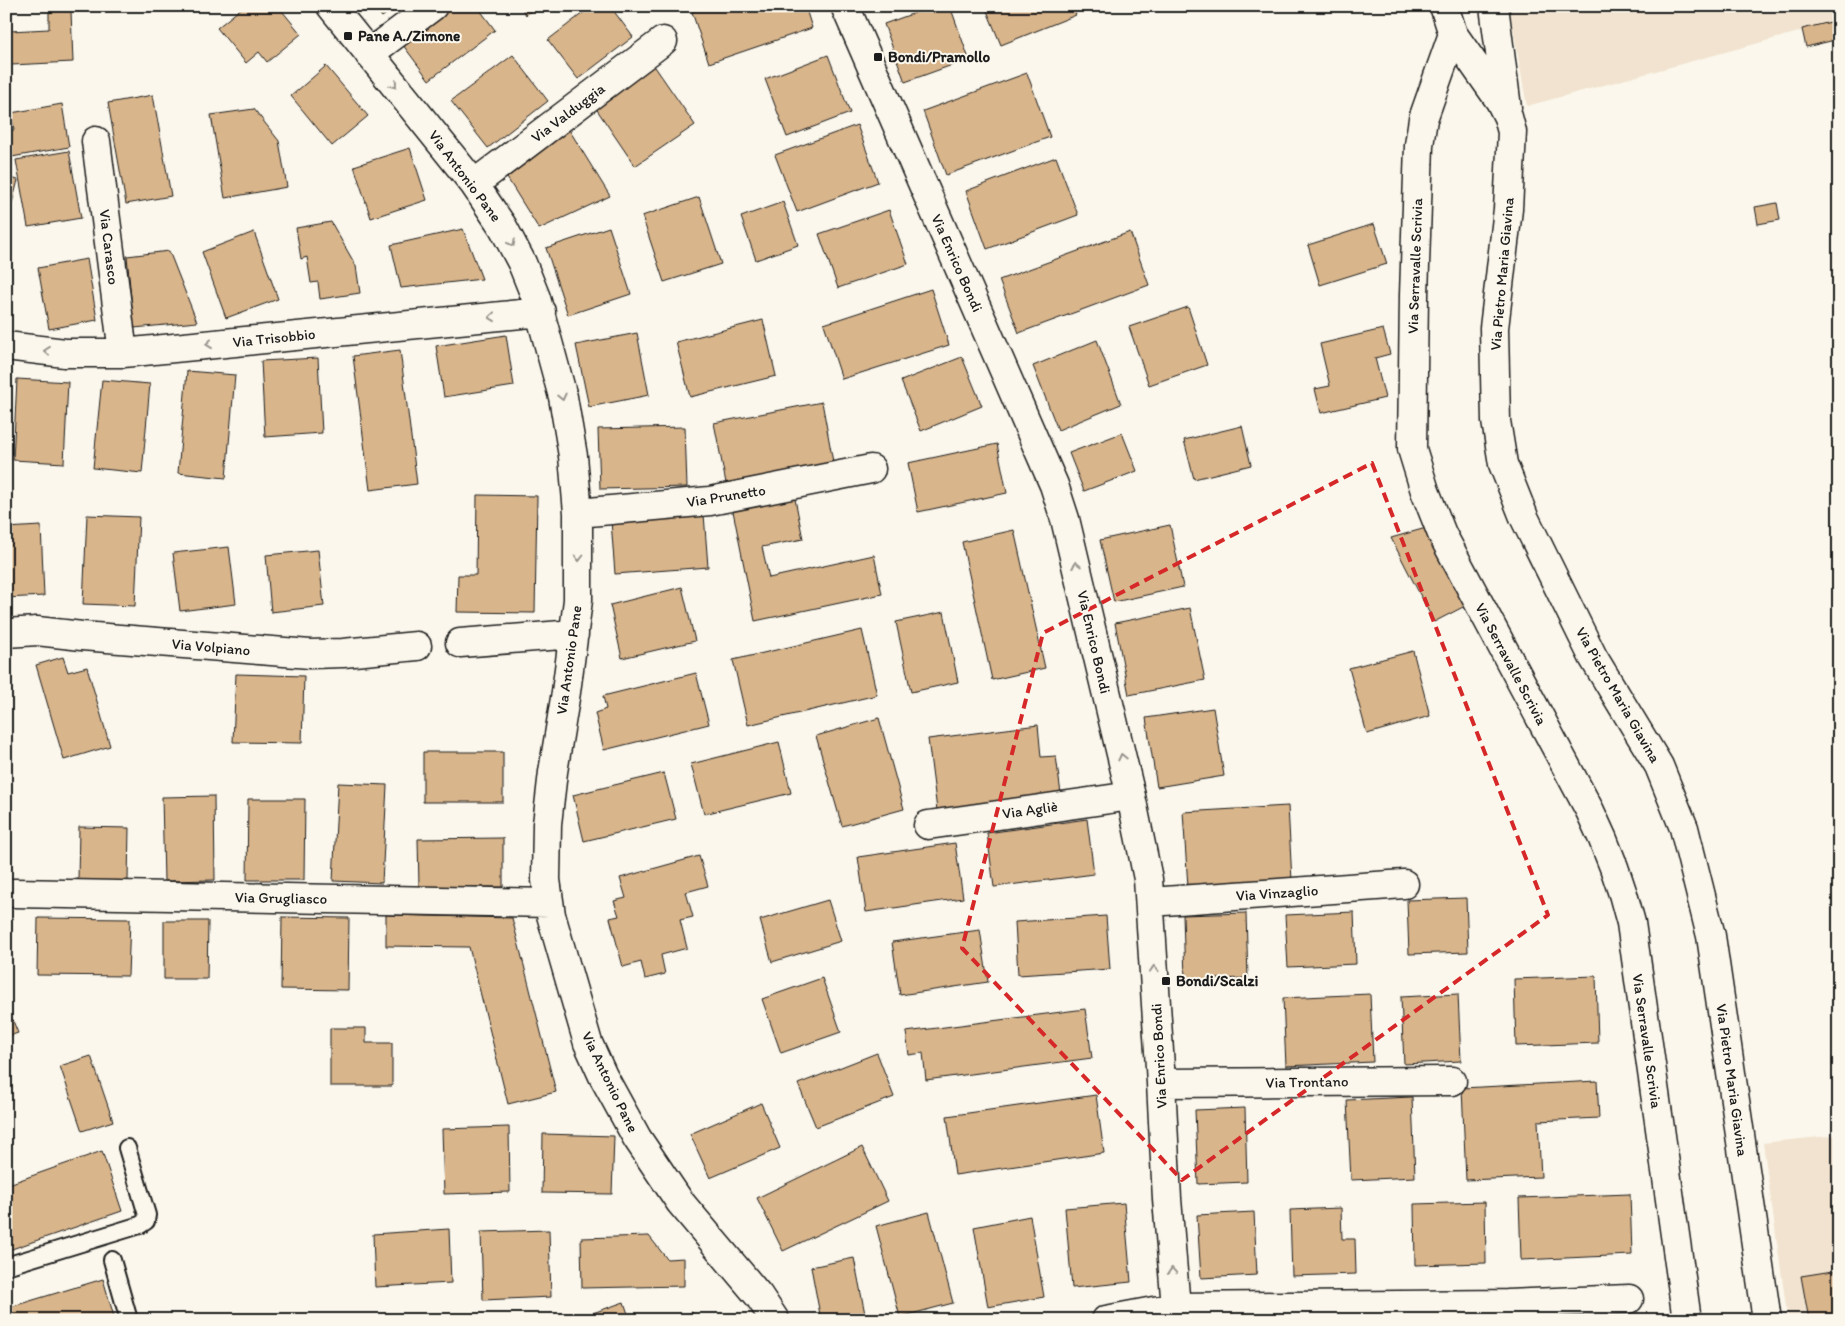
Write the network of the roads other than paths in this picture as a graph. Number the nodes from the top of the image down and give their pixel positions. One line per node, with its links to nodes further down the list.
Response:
1 (331, 6): 8 (street, Via Antonio Pane)
2 (433, 6): 8 (street)
3 (845, 6): 21 (street, Via Enrico Bondi, one-way to 3)
4 (1444, 6): 6 (street)
5 (1494, 6): 9 (street)
6 (1453, 34): 9 (street, Via Pietro Maria Giavina); 37 (street, Via Serravalle Scrivia)
7 (663, 41): 11 (street, Via Valduggia)
8 (369, 54): 11 (street, Via Antonio Pane, one-way to 11)
9 (1508, 117): 38 (street, Via Pietro Maria Giavina)
10 (96, 141): 14 (street, Via Carasco)
11 (474, 184): 12 (street, Via Antonio Pane, one-way to 12)
12 (541, 312): 14 (street, Via Trisobbio, one-way to 14); 16 (street, Via Antonio Pane, one-way to 16)
13 (6, 346): 14 (street, Via Trisobbio, one-way to 13)
14 (123, 353)
15 (872, 469): 16 (street, Via Prunetto)
16 (578, 513): 18 (street, Via Antonio Pane, one-way to 18)
17 (6, 633): 20 (street, Via Volpiano)
18 (574, 634): 19 (street); 26 (street, Via Antonio Pane)
19 (460, 643)
20 (417, 646)
21 (1131, 796): 22 (street, Via Agliè); 25 (street, Via Enrico Bondi)
22 (928, 825)
23 (1404, 884): 25 (street, Via Vinzaglio)
24 (14, 893): 26 (street, Via Grugliasco)
25 (1150, 902): 28 (street, Via Enrico Bondi, one-way to 25)
26 (549, 903): 35 (street, Via Antonio Pane)
27 (1452, 1080): 28 (street, Via Trontano)
28 (1161, 1083): 33 (street, Via Enrico Bondi, one-way to 28)
29 (128, 1148): 31 (lane)
30 (112, 1260): 34 (lane)
31 (6, 1266)
32 (1629, 1299): 33 (street)
33 (1176, 1313): 36 (street)
34 (129, 1320)
35 (775, 1320)
36 (1106, 1320)
37 (1687, 1320)
38 (1767, 1320)

